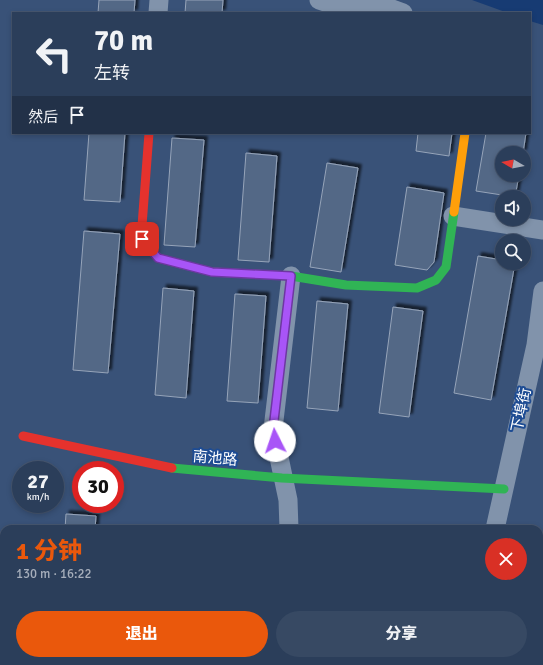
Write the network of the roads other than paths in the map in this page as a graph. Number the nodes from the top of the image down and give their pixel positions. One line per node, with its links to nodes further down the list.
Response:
1 (159, 0): 3 (street)
2 (319, 0): 4 (street)
3 (158, 12)
4 (400, 12)
5 (149, 134): 9 (street)
6 (465, 134): 7 (street)
7 (453, 216): 8 (street); 9 (street)
8 (543, 230)
9 (291, 276): 12 (street)
10 (543, 291): 13 (street, 下埠街)
11 (23, 436): 12 (street, 南池路)
12 (282, 478): 13 (street, 南池路); 14 (street)
13 (504, 489): 15 (street, 下埠街)
14 (289, 525)
15 (496, 525)

